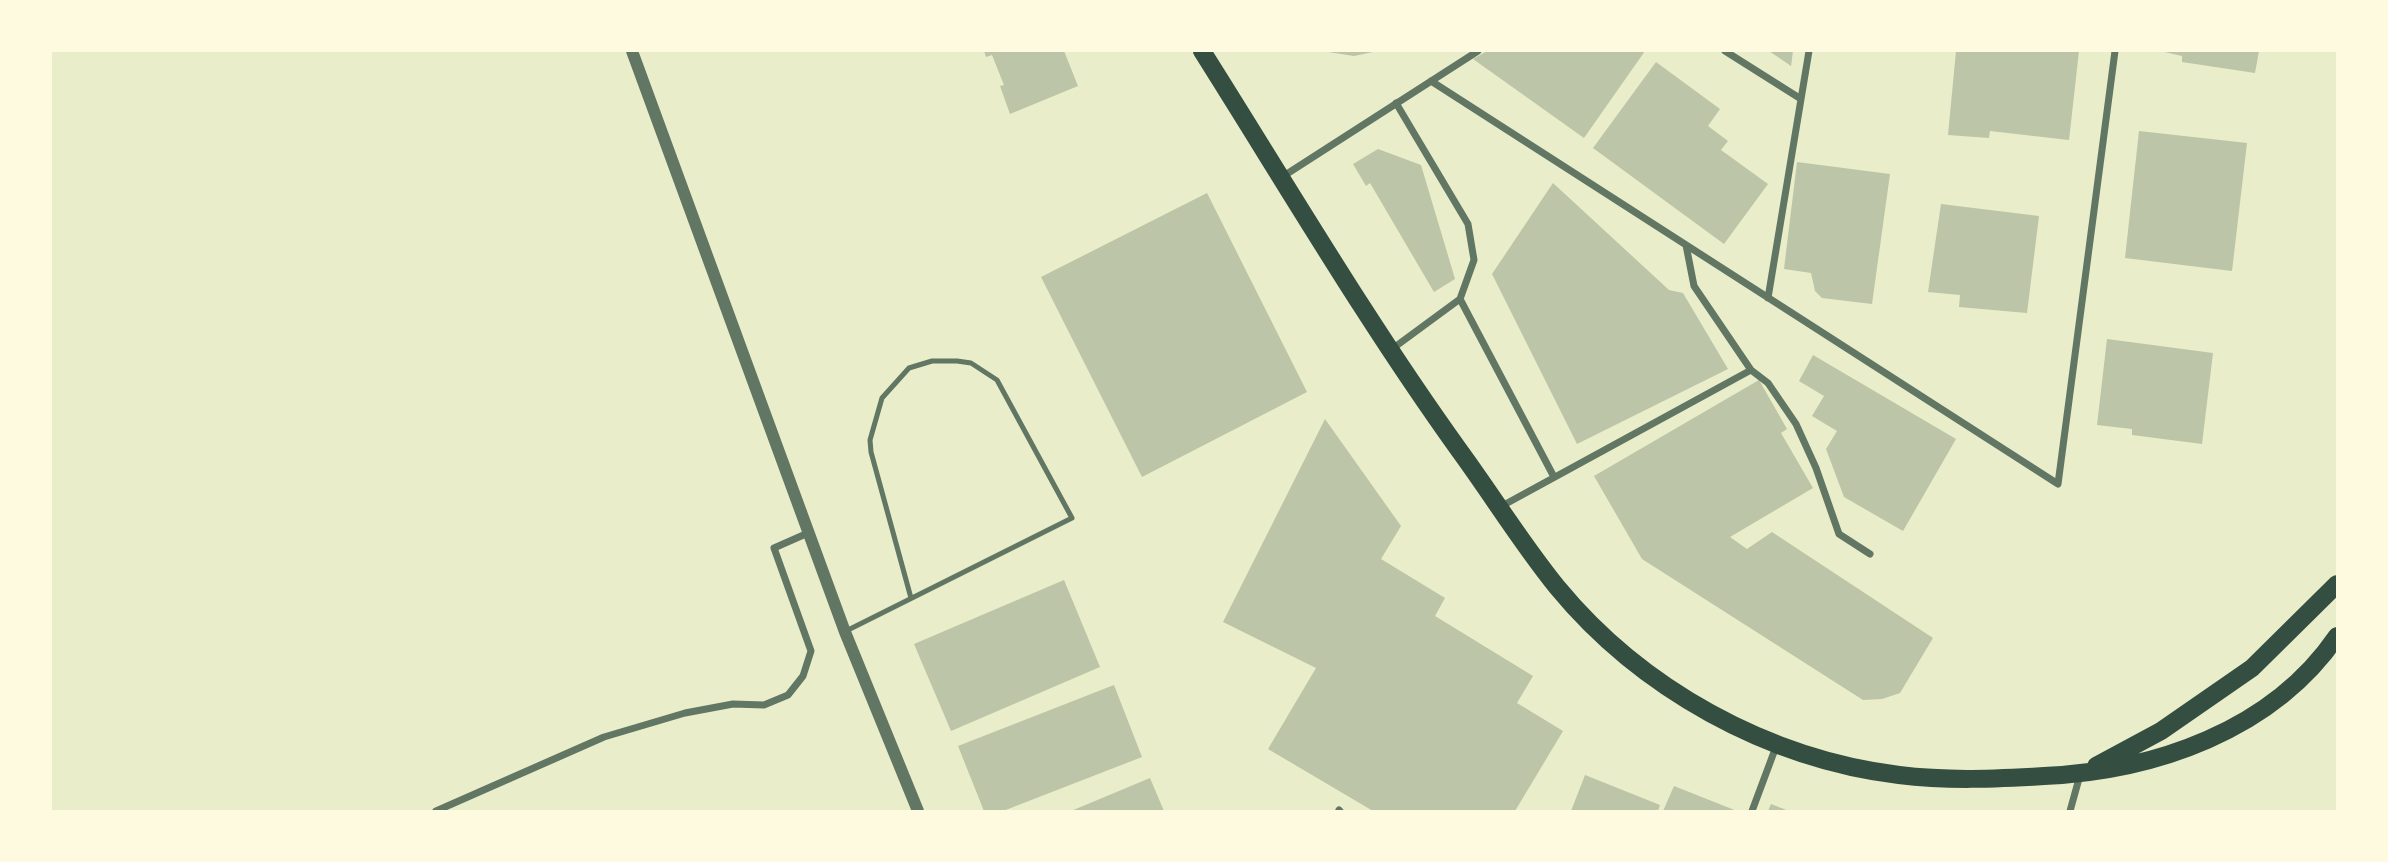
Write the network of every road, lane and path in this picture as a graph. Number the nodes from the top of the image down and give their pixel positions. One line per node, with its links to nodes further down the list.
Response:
1 (632, 51): 18 (street)
2 (1202, 51): 10 (main road)
3 (1478, 51): 7 (street)
4 (1725, 51): 8 (street)
5 (1809, 51): 8 (street)
6 (2115, 51): 12 (street)
7 (1431, 81): 9 (street); 11 (street)
8 (1801, 99): 12 (street)
9 (1396, 103): 10 (street); 13 (street)
10 (1282, 177): 14 (main road)
11 (1686, 245): 12 (street); 15 (street)
12 (1768, 298)
13 (1460, 299): 14 (street); 16 (street)
14 (1391, 349): 17 (main road)
15 (1751, 370): 16 (street); 19 (street)
16 (1555, 477): 17 (street)
17 (1500, 507): 24 (main road)
18 (808, 533): 22 (street); 26 (street)
19 (1870, 554)
20 (2337, 584): 25 (main road)
21 (911, 598): 21 (lane); 22 (lane)
22 (845, 632): 27 (street)
23 (2337, 636): 25 (main road)
24 (1777, 744): 25 (main road); 28 (street)
25 (2080, 775): 29 (street)
26 (436, 811)
27 (918, 811)
28 (1752, 811)
29 (2070, 811)

